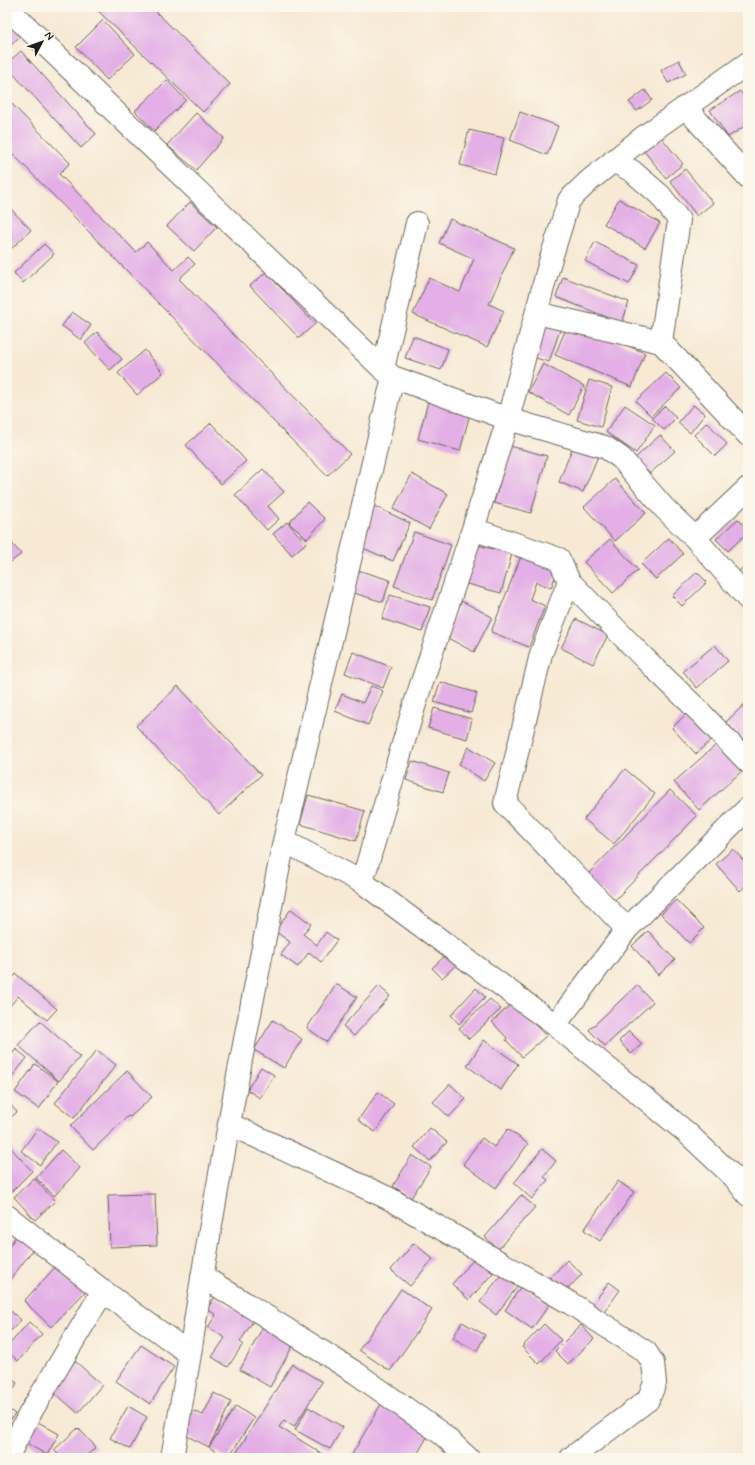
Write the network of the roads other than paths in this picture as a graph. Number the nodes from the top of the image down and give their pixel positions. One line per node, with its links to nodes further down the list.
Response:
1 (7, 8): 9 (street)
2 (748, 63): 3 (street)
3 (685, 107): 4 (street); 5 (street)
4 (613, 161): 7 (street); 8 (street)
5 (748, 177)
6 (417, 224): 9 (street)
7 (537, 313): 8 (street); 10 (street)
8 (661, 342): 11 (street)
9 (388, 373): 10 (street); 19 (street)
10 (508, 419): 13 (street); 14 (street)
11 (748, 435)
12 (748, 488): 14 (street)
13 (474, 529): 15 (street); 20 (street)
14 (694, 538): 16 (street)
15 (569, 581): 17 (street); 21 (street)
16 (748, 599)
17 (748, 762)
18 (748, 808): 21 (street)
19 (284, 841): 20 (street); 23 (street)
20 (362, 882): 22 (street)
21 (627, 929): 22 (street)
22 (555, 1025): 24 (street)
23 (228, 1124): 26 (street); 32 (street)
24 (748, 1195)
25 (7, 1216): 27 (street)
26 (202, 1276): 28 (street); 31 (street)
27 (103, 1291): 28 (street); 30 (street)
28 (190, 1354): 29 (street)
29 (173, 1457)
30 (7, 1458)
31 (468, 1458)
32 (571, 1458)

